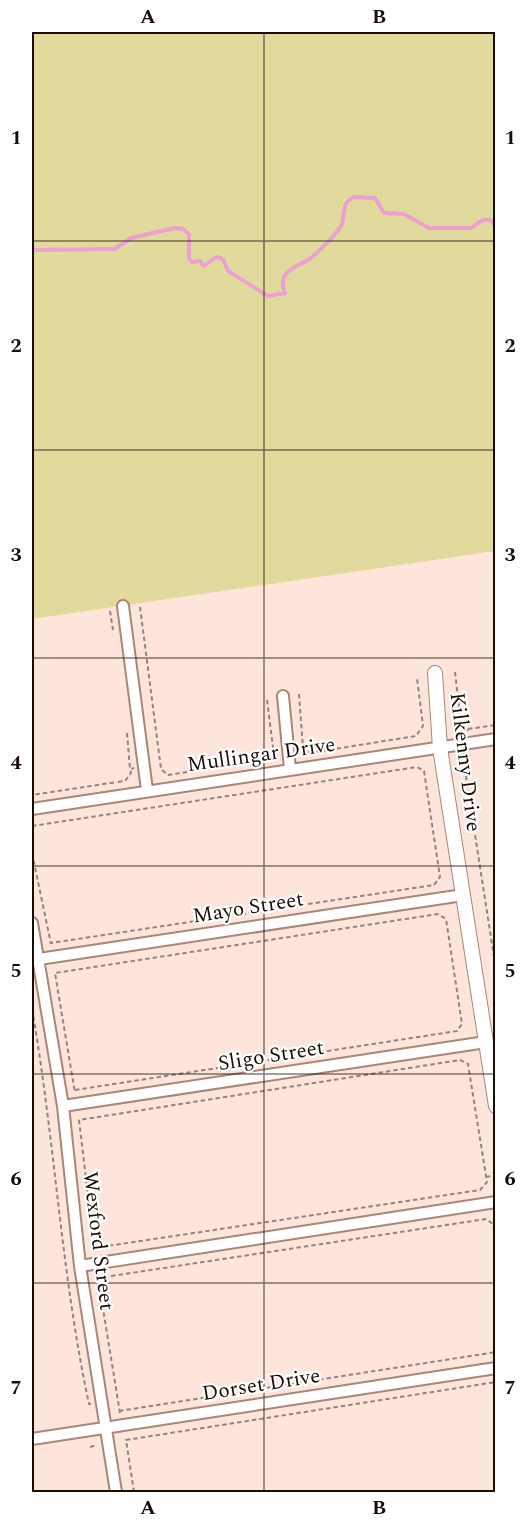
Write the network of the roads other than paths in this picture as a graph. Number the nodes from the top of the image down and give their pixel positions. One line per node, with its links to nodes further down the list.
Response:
1 (123, 606): 7 (street)
2 (435, 673): 5 (street, Kilkenny Drive)
3 (283, 696): 6 (street)
4 (495, 739): 5 (street, Mullingar Drive)
5 (440, 748): 6 (street, Mullingar Drive); 9 (street, Kilkenny Drive)
6 (290, 769): 7 (street, Mullingar Drive)
7 (147, 790): 8 (street, Mullingar Drive)
8 (32, 809)
9 (463, 894): 11 (street, Mayo Street); 12 (street, Kilkenny Drive)
10 (32, 923): 11 (street, Wexford Street)
11 (39, 959): 13 (street, Wexford Street)
12 (486, 1042): 13 (street, Sligo Street); 14 (street, Kilkenny Drive)
13 (63, 1106): 16 (street, Wexford Street)
14 (495, 1106)
15 (495, 1202): 16 (street)
16 (80, 1266): 18 (street, Wexford Street)
17 (495, 1368): 18 (street, Dorset Drive)
18 (108, 1427): 19 (street, Dorset Drive); 20 (street, Wexford Street)
19 (32, 1439)
20 (116, 1492)

